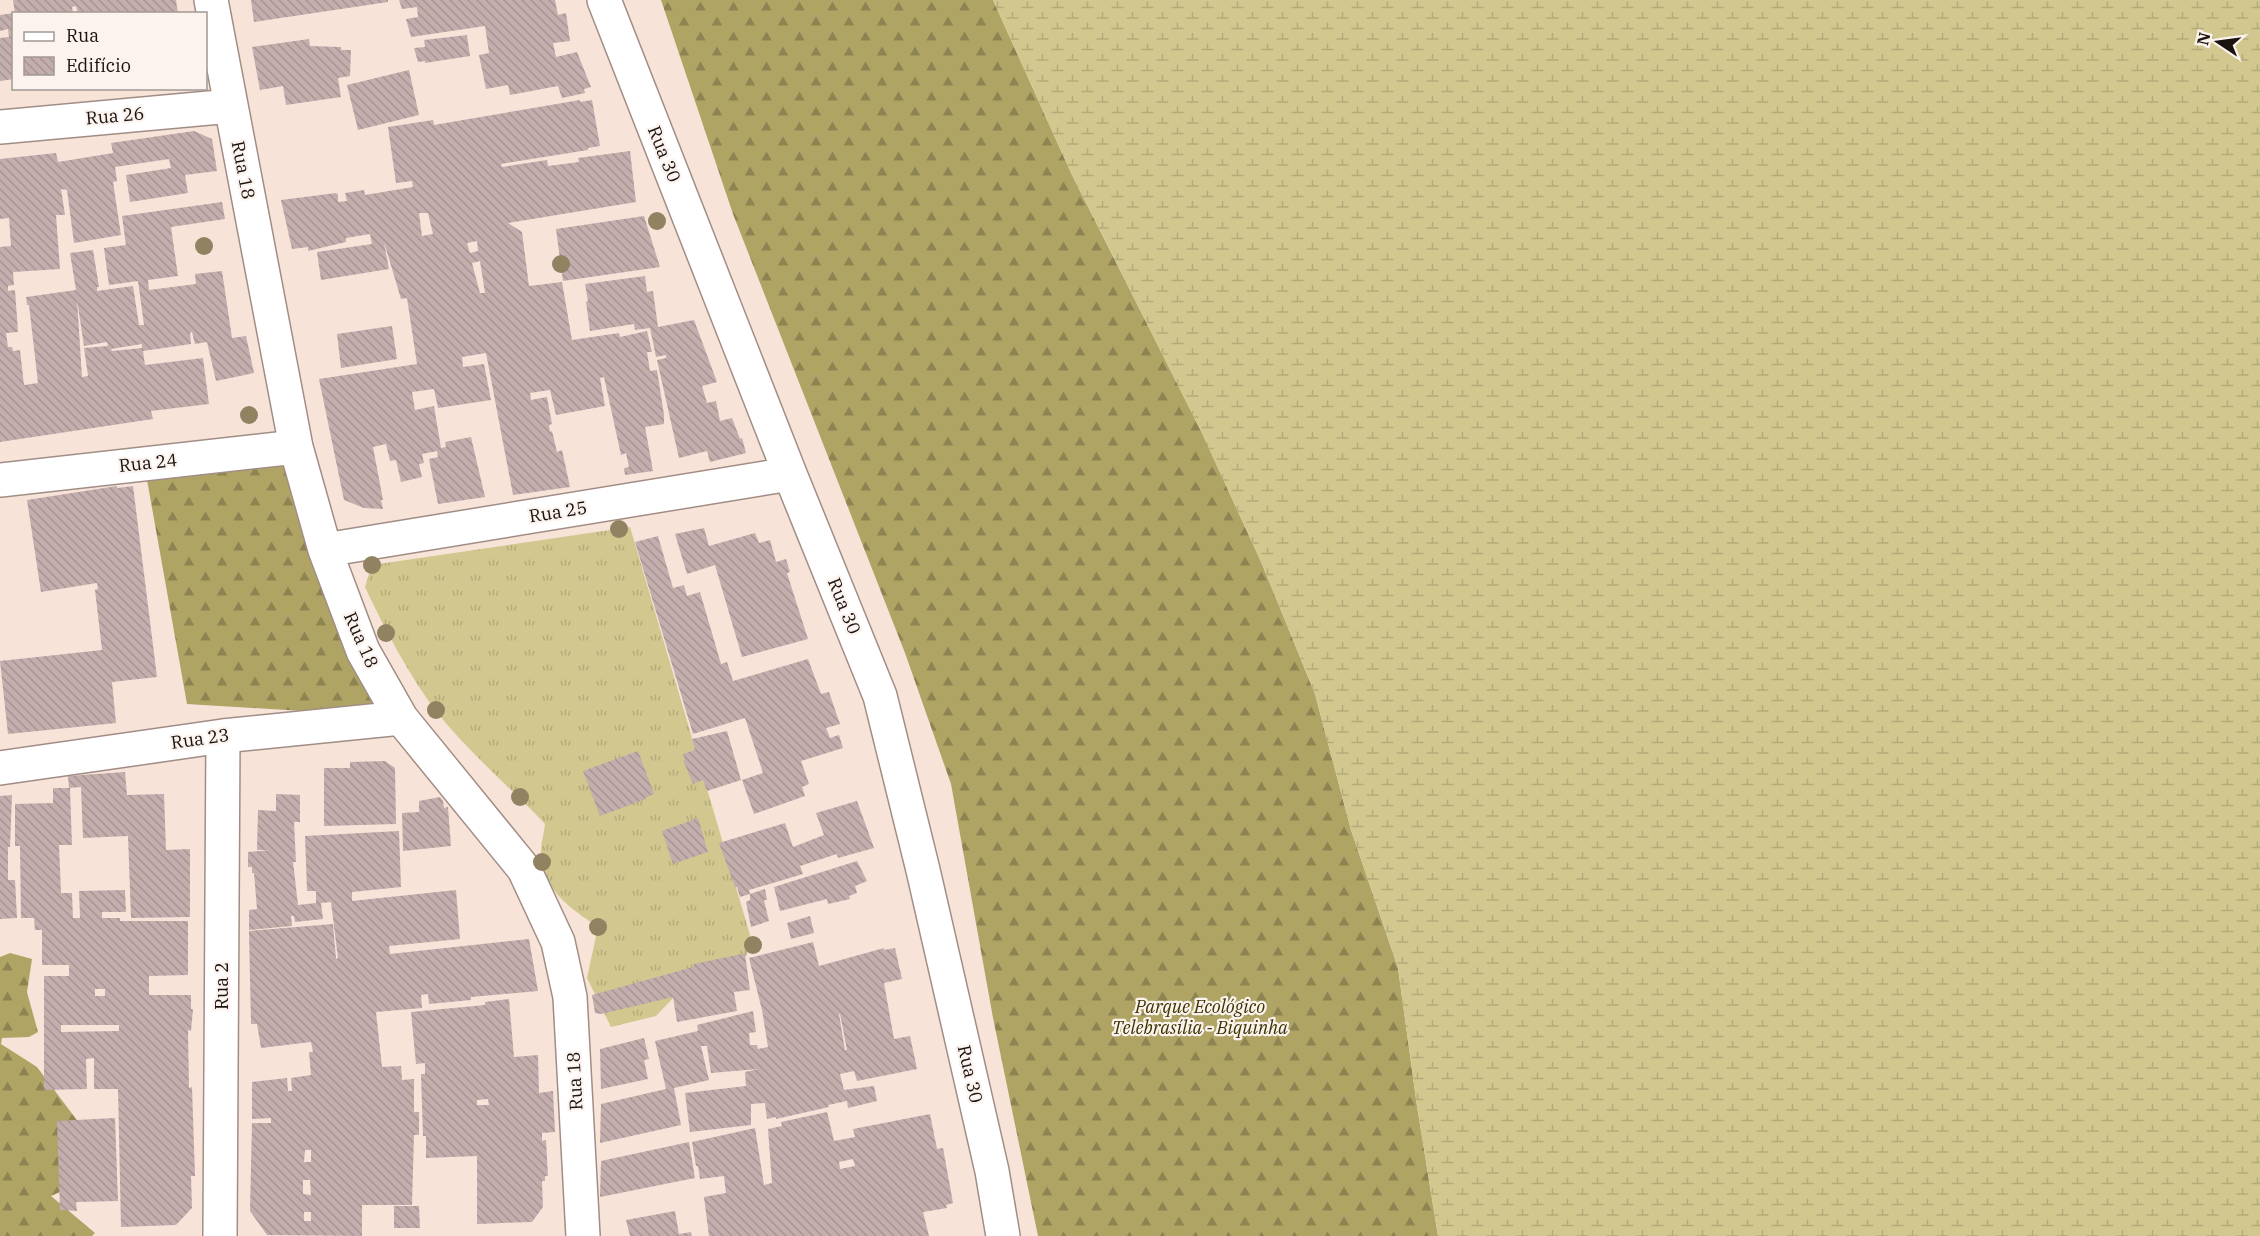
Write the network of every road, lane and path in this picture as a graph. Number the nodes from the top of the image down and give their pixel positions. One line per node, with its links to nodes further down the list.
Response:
1 (211, 0): 3 (street, Rua 18)
2 (604, 0): 6 (street, Rua 30)
3 (231, 106): 4 (street, Rua 26); 5 (street, Rua 18)
4 (0, 127)
5 (296, 447): 7 (street, Rua 24); 8 (street, Rua 18)
6 (790, 474): 8 (street, Rua 25); 14 (street, Rua 30)
7 (0, 480)
8 (326, 550): 9 (street, Rua 18)
9 (401, 718): 10 (street, Rua 23); 13 (street, Rua 18)
10 (223, 736): 11 (street, Rua 23); 12 (street, Rua 2)
11 (0, 768)
12 (220, 1236)
13 (583, 1236)
14 (1003, 1236)

